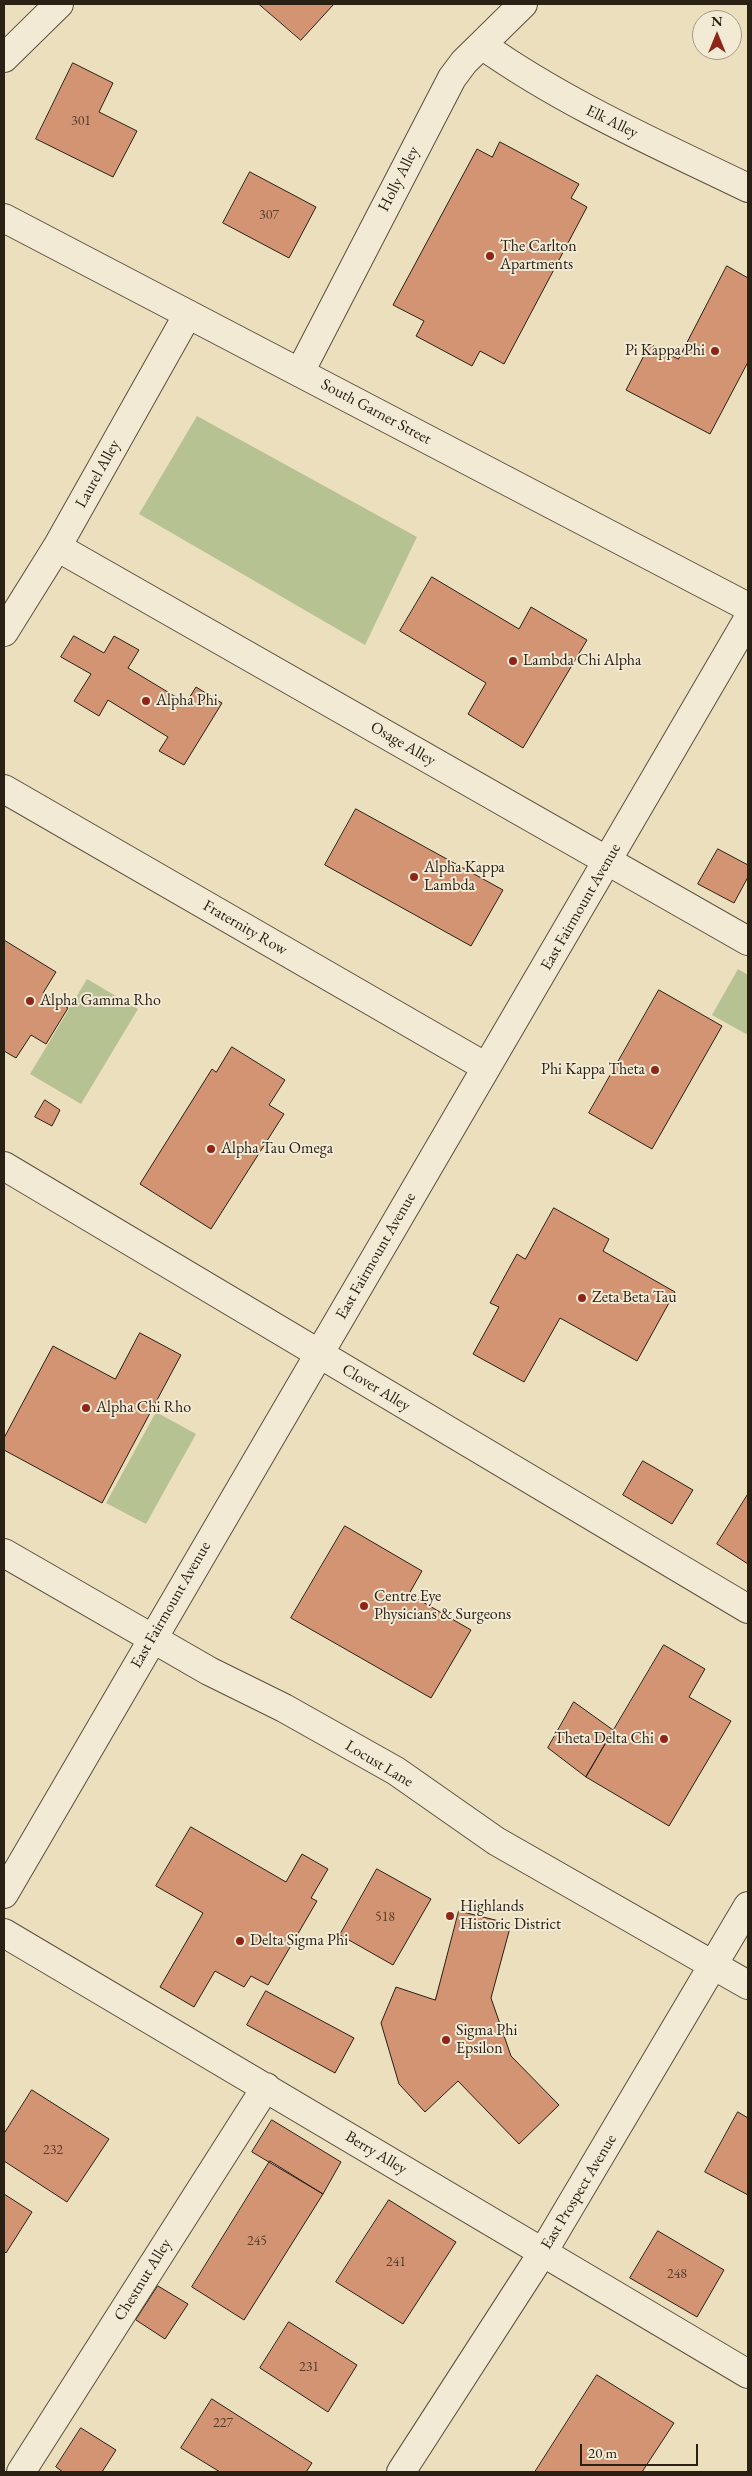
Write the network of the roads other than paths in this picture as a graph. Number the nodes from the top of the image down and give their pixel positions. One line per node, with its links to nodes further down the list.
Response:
1 (59, 4): 4 (street)
2 (523, 4): 3 (street, Holly Alley)
3 (482, 45): 5 (street, Elk Alley); 8 (street, Holly Alley)
4 (4, 58)
5 (748, 188)
6 (4, 218): 7 (street, South Garner Street)
7 (188, 314): 8 (street, South Garner Street); 9 (street, Laurel Alley)
8 (300, 372): 10 (street, South Garner Street)
9 (57, 547): 12 (street, Laurel Alley); 14 (street, Osage Alley)
10 (748, 607)
11 (748, 619): 14 (street, East Fairmount Avenue)
12 (4, 632)
13 (4, 789): 16 (street, Fraternity Row)
14 (608, 860): 15 (street, Osage Alley); 16 (street, East Fairmount Avenue)
15 (748, 941)
16 (486, 1067): 18 (street, East Fairmount Avenue)
17 (4, 1166): 18 (street, Clover Alley)
18 (319, 1354): 20 (street, Clover Alley); 21 (street, East Fairmount Avenue)
19 (4, 1553): 21 (street, Locust Lane)
20 (748, 1609)
21 (152, 1638): 22 (street, East Fairmount Avenue); 25 (street, Locust Lane)
22 (4, 1894)
23 (748, 1906): 25 (street, East Prospect Avenue)
24 (4, 1933): 27 (street, Berry Alley)
25 (713, 1966): 26 (street, Locust Lane); 28 (street, East Prospect Avenue)
26 (748, 1986)
27 (266, 2087): 28 (street, Berry Alley); 30 (street, Chestnut Alley)
28 (543, 2252): 29 (street, Berry Alley); 31 (street, East Prospect Avenue)
29 (748, 2374)
30 (21, 2472)
31 (401, 2472)

